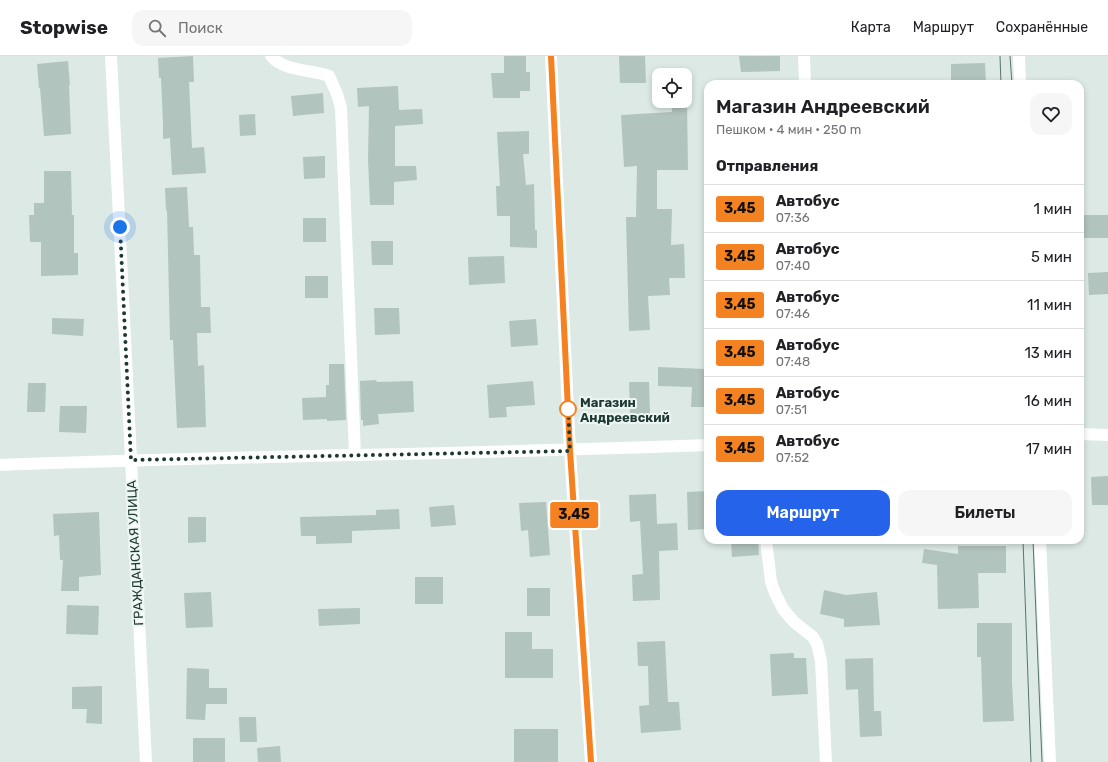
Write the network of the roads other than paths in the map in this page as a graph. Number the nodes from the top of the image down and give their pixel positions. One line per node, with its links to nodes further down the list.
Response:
1 (111, 56): 13 (street, ГРАЖДАНСКАЯ УЛИЦА)
2 (271, 56): 12 (street)
3 (551, 56): 11 (street)
4 (804, 56): 6 (street)
5 (1018, 56): 7 (street)
6 (805, 80)
7 (1020, 80)
8 (1084, 434): 9 (street)
9 (1108, 435)
10 (704, 446): 11 (street)
11 (570, 451): 12 (street); 18 (street)
12 (355, 455): 13 (street)
13 (131, 460): 14 (street); 17 (street, ГРАЖДАНСКАЯ УЛИЦА)
14 (0, 465)
15 (766, 544): 19 (street)
16 (1040, 544): 20 (street)
17 (146, 762)
18 (591, 762)
19 (826, 762)
20 (1050, 762)

